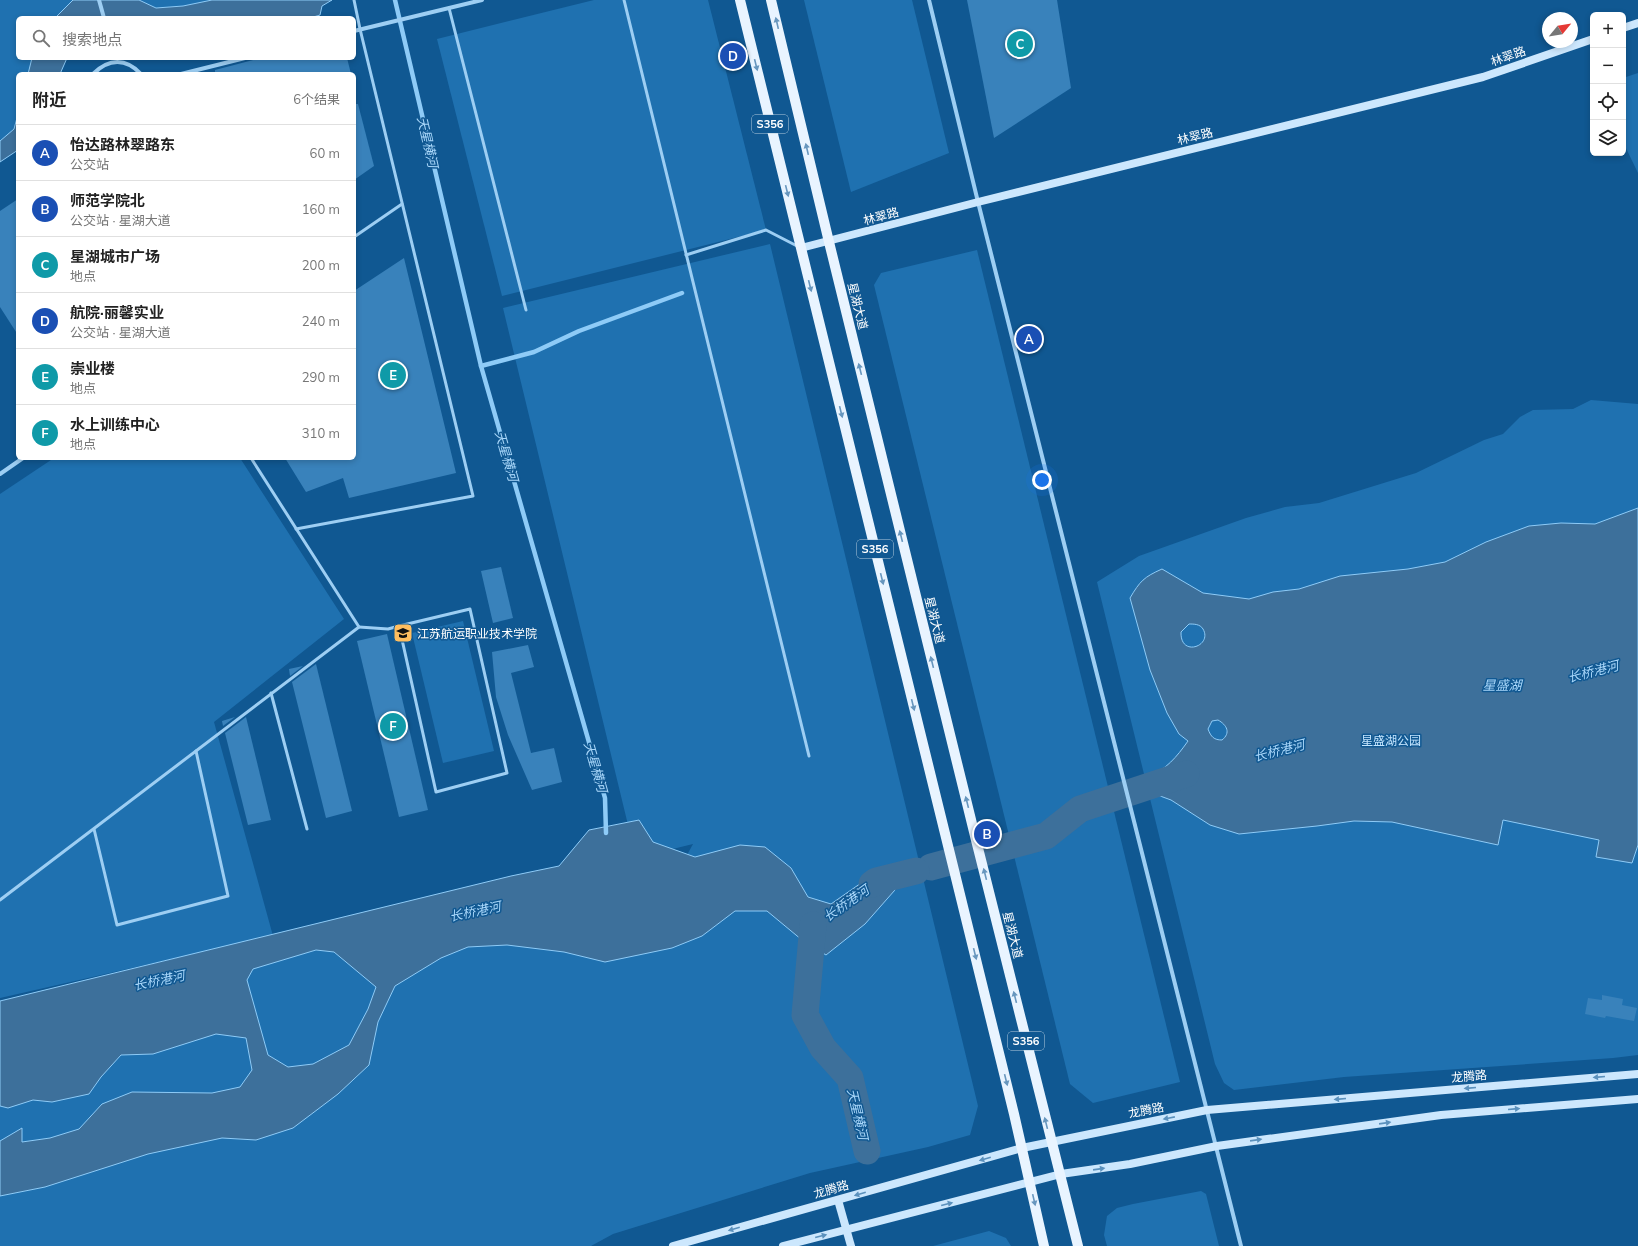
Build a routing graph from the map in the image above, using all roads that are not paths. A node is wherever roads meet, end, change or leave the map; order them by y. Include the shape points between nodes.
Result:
1 (99, 0) edge
2 (354, 0) edge
3 (482, 0) edge
4 (624, 0) edge
5 (740, 0) edge
6 (771, 0) edge
7 (929, 0) edge
8 (449, 8) junction
9 (103, 16) edge
10 (1638, 23) edge
11 (1626, 27) edge
12 (360, 29) junction
13 (356, 30) edge
14 (1590, 40) edge
15 (116, 60) edge
16 (237, 60) edge
17 (96, 72) edge
18 (139, 72) edge
19 (189, 72) edge
20 (978, 202) junction
21 (402, 204) junction
22 (356, 236) edge
23 (829, 242) junction
24 (801, 248) junction
25 (686, 255) junction
26 (526, 310) dead end
27 (20, 460) edge
28 (252, 460) edge
29 (0, 474) edge
30 (296, 529) junction
31 (399, 626) junction
32 (359, 627) junction
33 (272, 693) junction
34 (196, 751) junction
35 (809, 756) dead end
36 (94, 829) junction
37 (307, 829) dead end
38 (0, 900) edge
39 (1638, 1074) edge
40 (1638, 1099) edge
41 (1207, 1110) junction
42 (1051, 1142) junction
43 (1217, 1146) junction
44 (1022, 1148) junction
45 (1061, 1174) junction
46 (1030, 1183) junction
47 (838, 1200) junction
48 (847, 1229) junction
49 (673, 1246) edge
50 (783, 1246) edge
51 (851, 1246) edge
52 (1044, 1246) edge
53 (1078, 1246) edge
54 (1241, 1246) edge

1 - 9 street
2 - 12 lane
3 - 8 street
4 - 25 lane
5 -> 24 main road, S356
23 -> 6 main road, 星湖大道 / S356
7 - 20 street
8 - 12 street
8 - 26 lane
10 - 11 main road
12 - 13 street
12 - 21 lane
14 - 20 main road, 林翠路 via 1483,77
15 - 17 street
15 - 18 street via 134,67
16 - 19 street
20 - 23 main road, 林翠路
20 - 41 street
21 - 22 lane
21 - 30 lane via 473,496
23 - 24 main road, 林翠路
42 -> 23 main road, 星湖大道 / S356
24 - 25 lane via 766,230
24 -> 44 main road, S356
25 - 35 lane
27 - 29 street
28 - 30 lane
30 - 32 lane
31 - 31 lane via 470,609 507,773 436,792
31 - 32 lane via 388,629
32 - 33 lane
33 - 34 lane
33 - 37 lane
34 - 36 lane
34 - 36 lane via 228,896 117,925
36 - 38 lane
39 -> 41 main road, 龙腾路
43 -> 40 main road via 1441,1115
41 -> 42 main road, 龙腾路
41 - 43 street
42 - 44 main road, 龙腾路
42 - 45 main road, 星湖大道 / S356
45 -> 43 main road via 1130,1164
43 - 54 street
44 - 46 main road, S356
44 -> 47 main road, 龙腾路
45 - 46 main road
45 - 53 main road, 星湖大道 / S356
48 -> 46 main road
46 -> 52 main road, S356
47 - 48 main road
47 -> 49 main road, 龙腾路
50 -> 48 main road
48 - 51 main road

